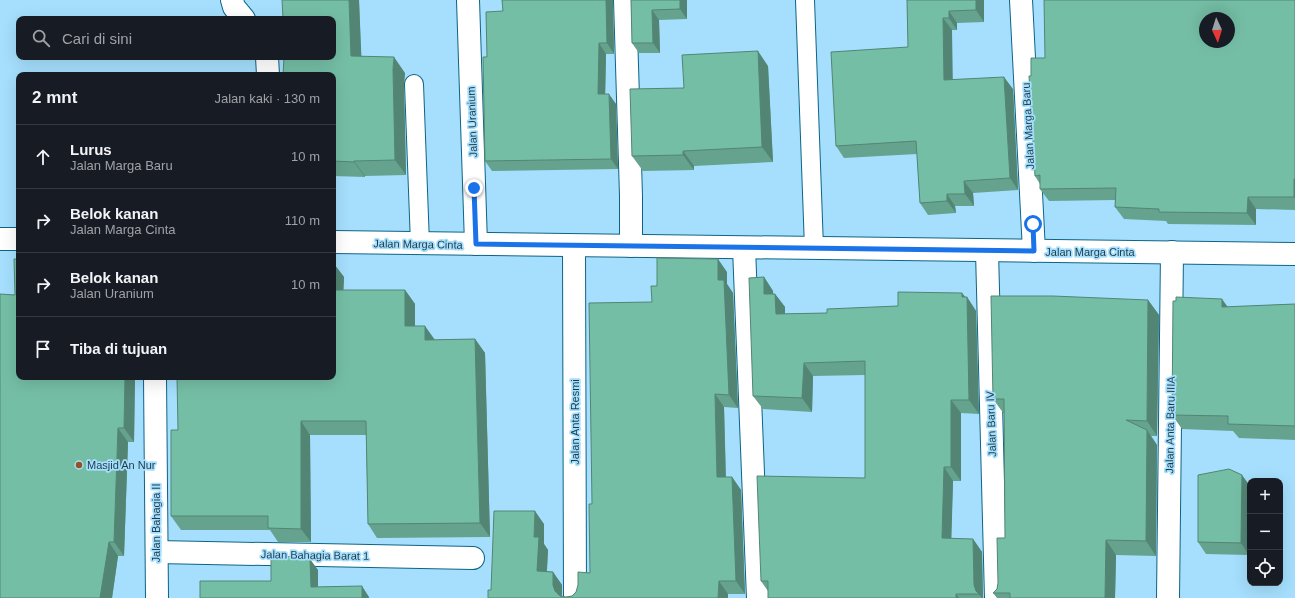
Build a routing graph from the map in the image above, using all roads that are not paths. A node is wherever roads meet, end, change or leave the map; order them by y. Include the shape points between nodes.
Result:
1 (232, 0) edge
2 (468, 0) edge
3 (625, 0) edge
4 (805, 0) edge
5 (1021, 0) edge
6 (242, 16) edge
7 (267, 60) edge
8 (268, 72) edge
9 (414, 84) dead end
10 (0, 239) edge
11 (16, 239) edge
12 (336, 242) edge
13 (420, 244) junction
14 (476, 244) junction
15 (574, 246) junction
16 (631, 246) junction
17 (744, 248) junction
18 (814, 248) junction
19 (987, 251) junction
20 (1034, 251) junction
21 (1172, 252) junction
22 (1295, 254) edge
23 (155, 380) edge
24 (157, 552) junction
25 (473, 558) dead end
26 (157, 598) edge
27 (575, 598) edge
28 (758, 598) edge
29 (996, 598) edge
30 (1168, 598) edge

1 - 6 street
2 - 14 street, Jalan Uranium
3 - 16 street
4 - 18 lane
5 - 20 street, Jalan Marga Baru
7 - 8 street
9 - 13 lane
10 - 11 street
12 - 13 street, Jalan Marga Cinta
13 - 14 street, Jalan Marga Cinta
14 - 15 street, Jalan Marga Cinta
15 - 16 street, Jalan Marga Cinta
15 - 27 street, Jalan Anta Resmi
16 - 17 street, Jalan Marga Cinta
17 - 18 street, Jalan Marga Cinta
17 - 28 street
18 - 19 street, Jalan Marga Cinta
19 - 20 street, Jalan Marga Cinta
19 - 29 street, Jalan Baru IV
20 - 21 street, Jalan Marga Cinta
21 - 22 street, Jalan Marga Cinta
21 - 30 street, Jalan Anta Baru IIIA
23 - 24 street, Jalan Bahagia II
24 - 25 street, Jalan Bahagia Barat 1
24 - 26 street, Jalan Bahagia II

